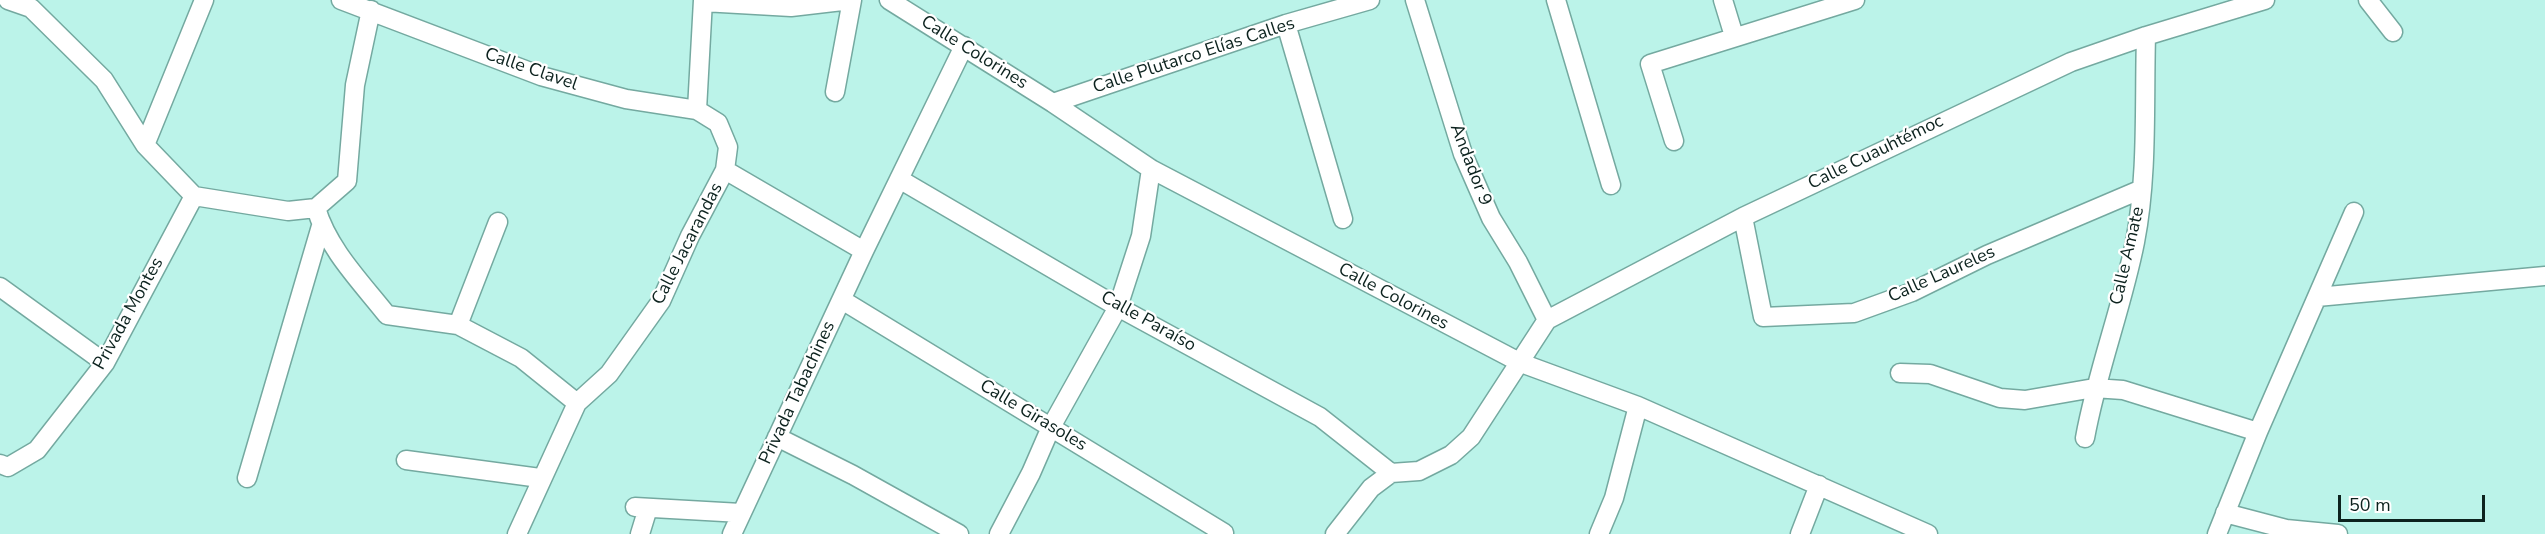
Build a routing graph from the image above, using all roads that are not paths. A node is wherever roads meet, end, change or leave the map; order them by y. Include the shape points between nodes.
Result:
1 (8, 0) edge
2 (204, 0) edge
3 (340, 0) edge
4 (852, 0) edge
5 (889, 0) edge
6 (1370, 0) edge
7 (1415, 0) edge
8 (1556, 0) edge
9 (1723, 0) edge
10 (1855, 0) edge
11 (2265, 0) edge
12 (2368, 0) edge
13 (703, 1) edge
14 (32, 4) edge
15 (371, 10) junction
16 (1286, 24) junction
17 (2393, 32) dead end
18 (1734, 36) junction
19 (2146, 36) junction
20 (964, 46) junction
21 (836, 92) dead end
22 (1053, 103) junction
23 (697, 110) junction
24 (1674, 141) dead end
25 (145, 145) junction
26 (1151, 169) junction
27 (725, 170) junction
28 (899, 179) junction
29 (1611, 185) dead end
30 (2142, 189) junction
31 (194, 196) junction
32 (316, 208) junction
33 (2354, 212) dead end
34 (1743, 217) junction
35 (1343, 219) dead end
36 (498, 222) dead end
37 (321, 226) junction
38 (864, 251) junction
39 (2545, 276) edge
40 (0, 286) edge
41 (2318, 297) junction
42 (842, 300) junction
43 (1118, 307) junction
44 (1547, 320) junction
45 (458, 325) junction
46 (105, 363) junction
47 (1521, 363) junction
48 (1900, 373) dead end
49 (2094, 388) junction
50 (577, 403) junction
51 (1638, 406) junction
52 (1051, 428) junction
53 (2258, 432) junction
54 (777, 437) junction
55 (2085, 438) dead end
56 (406, 460) dead end
57 (0, 464) edge
58 (1391, 473) junction
59 (247, 478) dead end
60 (540, 478) junction
61 (1819, 485) junction
62 (741, 513) junction
63 (2225, 513) junction
64 (1224, 533) edge
65 (517, 534) edge
66 (640, 534) edge
67 (732, 534) edge
68 (959, 534) edge
69 (999, 534) edge
70 (1335, 534) edge
71 (1599, 534) edge
72 (1800, 534) edge
73 (1928, 534) edge
74 (2217, 534) edge
75 (2338, 534) edge

1 - 14 street
2 - 25 street
3 - 15 street, Calle Clavel
4 - 13 street via 791,7
4 - 21 street
5 - 20 street, Calle Colorines
6 - 16 street, Calle Plutarco Elías Calles
7 - 44 street, Andador 9 via 1463,154 1491,218
8 - 29 street
9 - 18 street
10 - 18 street
11 - 19 street, Calle Cuauhtémoc
12 - 17 street
13 - 23 street
14 - 25 street via 104,80
15 - 23 street, Calle Clavel via 541,76 626,99
15 - 32 street via 355,85 347,181
16 - 22 street, Calle Plutarco Elías Calles
16 - 35 street
18 - 24 street via 1650,64
19 - 30 street, Calle Amate
19 - 34 street, Calle Cuauhtémoc via 2060,67
20 - 22 street, Calle Colorines
20 - 28 street, Privada Tabachines
22 - 26 street, Calle Colorines
23 - 27 street, Calle Jacarandas via 718,123 728,147
25 - 31 street
26 - 43 street via 1141,236
26 - 47 street, Calle Colorines
27 - 38 street
27 - 50 street, Calle Jacarandas via 661,301 609,374
28 - 38 street, Privada Tabachines
28 - 43 street, Calle Paraíso
30 - 34 street, Calle Laureles via 1987,255 1912,292 1854,313 1763,317
30 - 49 street, Calle Amate via 2135,242
31 - 32 street via 288,212
31 - 46 street, Privada Montes
32 - 37 street
33 - 41 street
34 - 44 street, Calle Cuauhtémoc
36 - 45 street
37 - 45 street via 387,315
37 - 59 street
38 - 42 street, Privada Tabachines
39 - 41 street
40 - 46 street
41 - 53 street
42 - 52 street, Calle Girasoles
42 - 54 street, Privada Tabachines
43 - 52 street
43 - 58 street, Calle Paraíso via 1320,417
44 - 47 street
45 - 50 street via 521,358
46 - 57 street, Privada Montes via 37,450 8,467
47 - 51 street, Calle Colorines
47 - 58 street via 1471,437 1451,455 1419,471
48 - 49 street via 1930,374 2000,398 2025,400
49 - 53 street via 2123,390
49 - 55 street, Calle Amate
50 - 60 street, Calle Jacarandas
51 - 61 street, Calle Colorines
51 - 71 street via 1614,498
52 - 64 street, Calle Girasoles
52 - 69 street
53 - 63 street
54 - 62 street, Privada Tabachines
54 - 68 street
56 - 60 street
58 - 70 street via 1371,488
60 - 65 street, Calle Jacarandas
61 - 72 street
61 - 73 street, Calle Colorines
62 - 66 street via 642,508
62 - 67 street, Privada Tabachines
63 - 74 street
63 - 75 street via 2286,529

